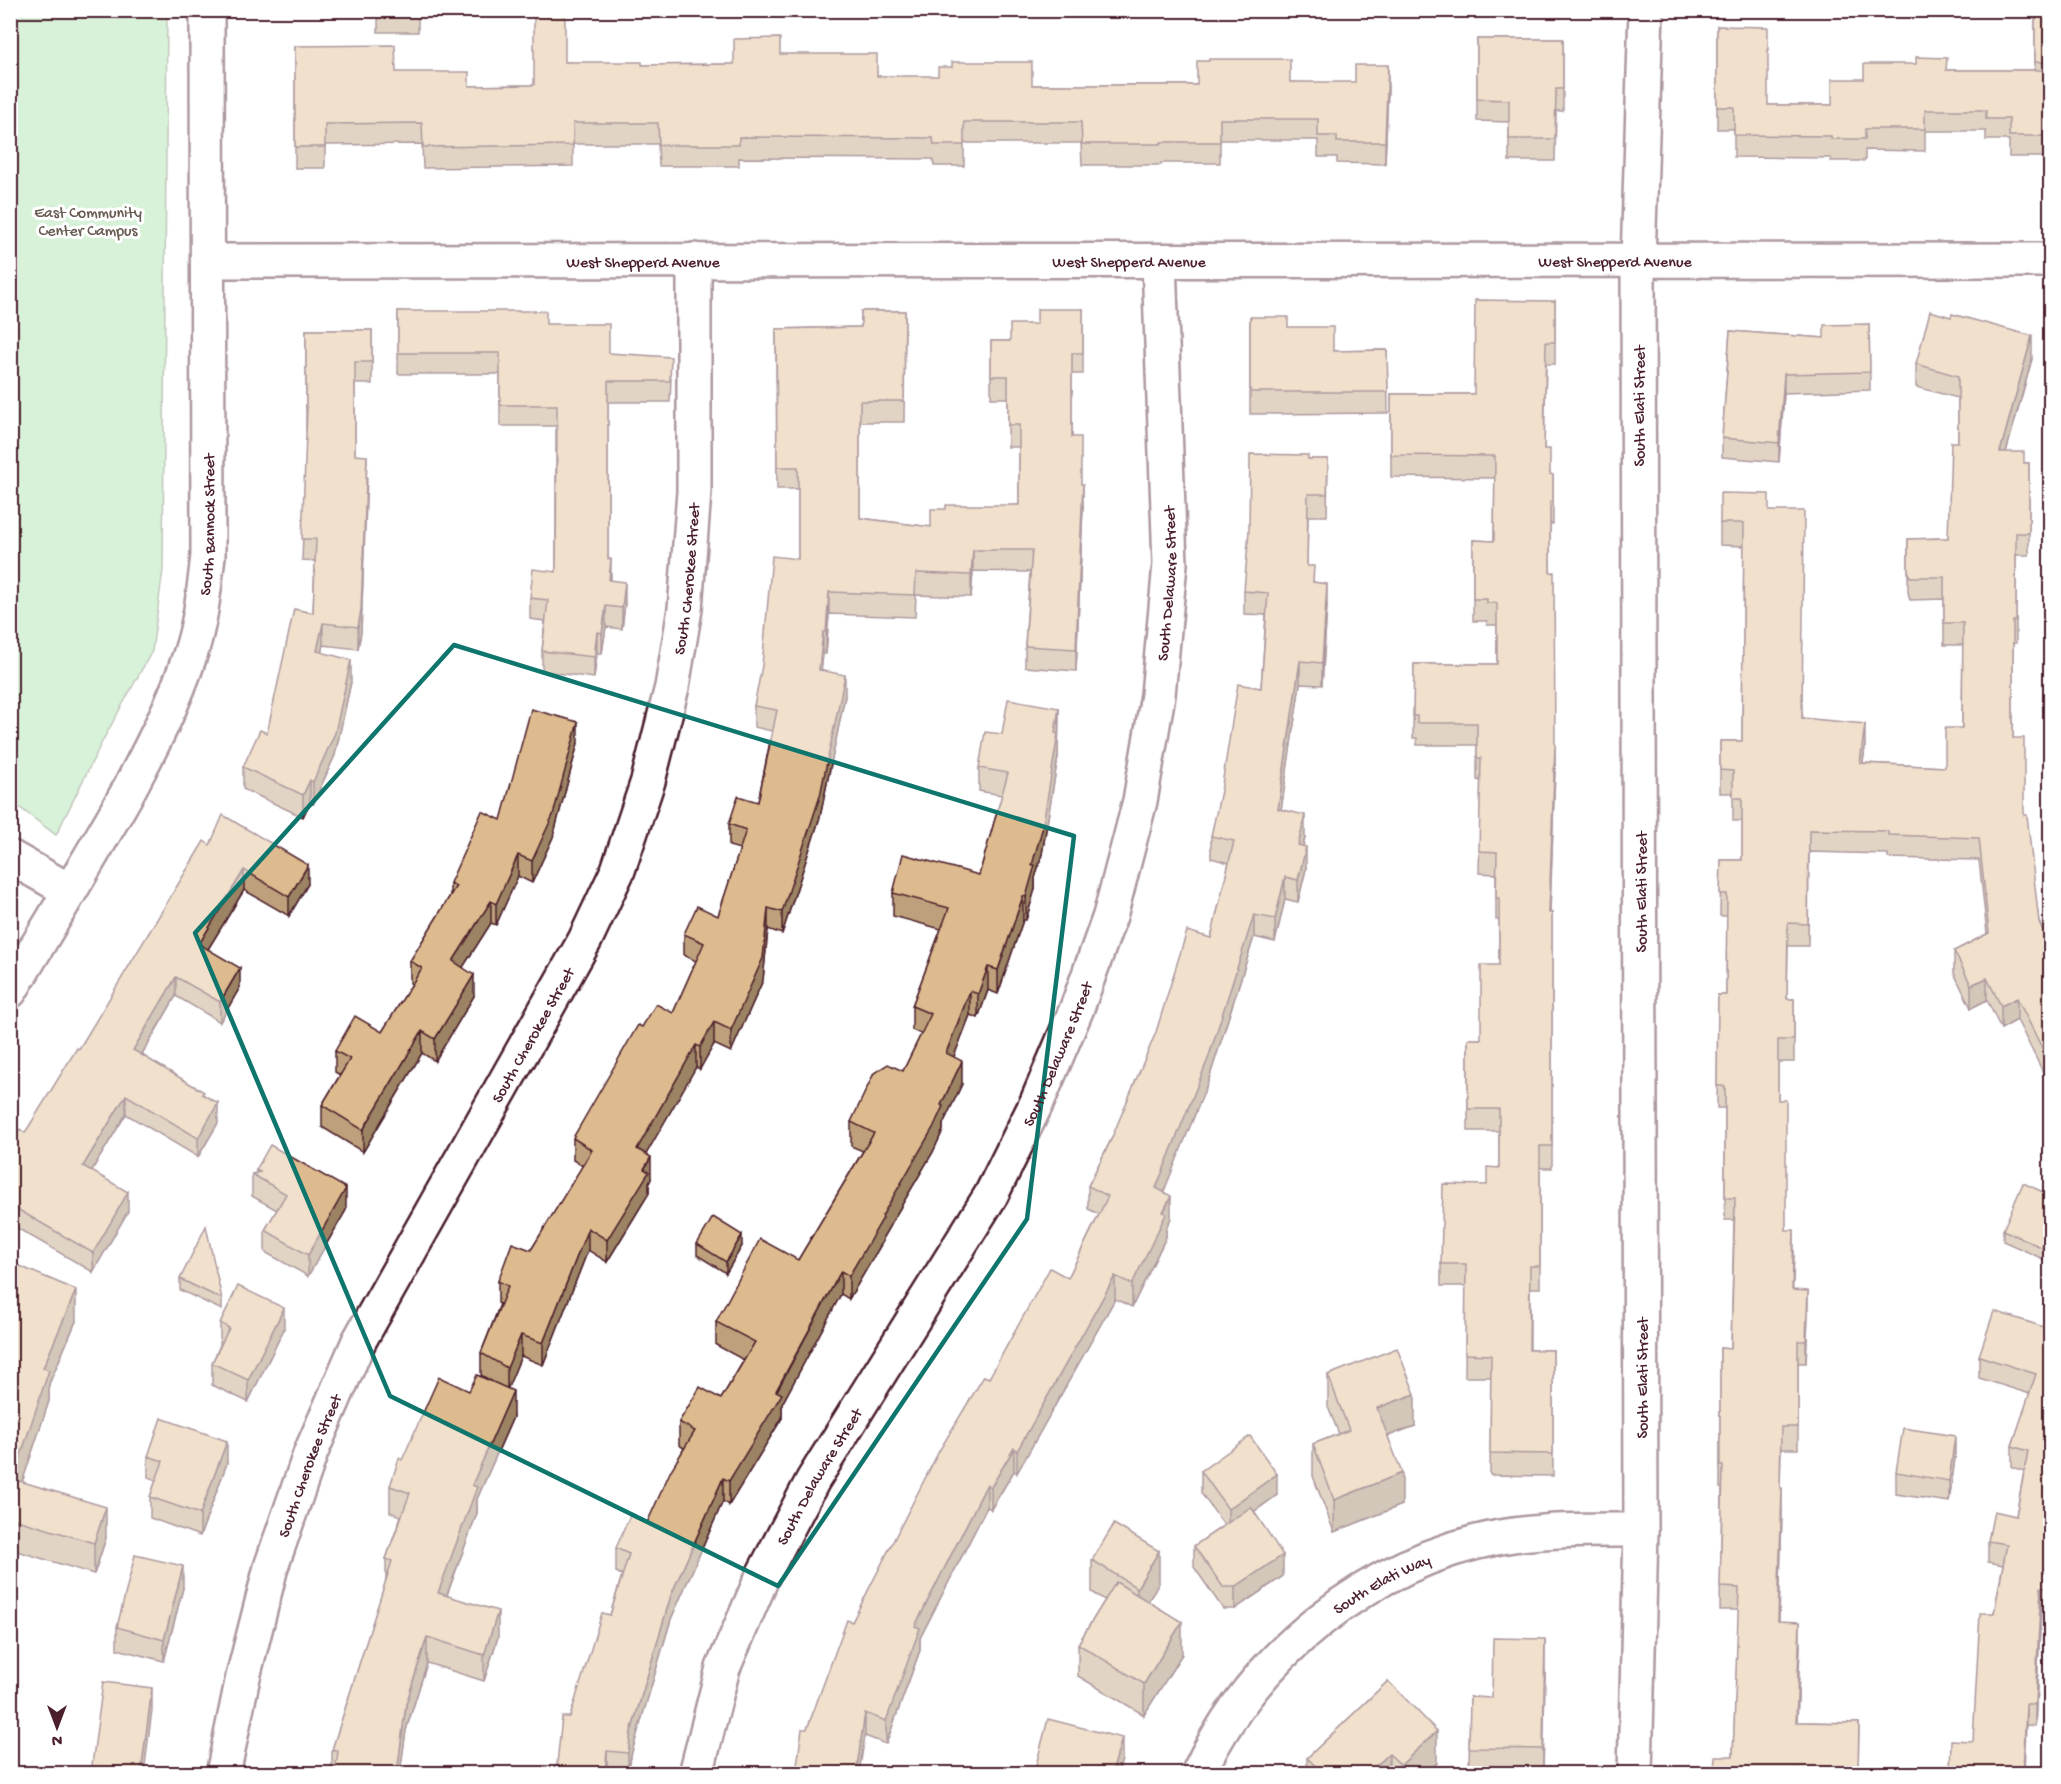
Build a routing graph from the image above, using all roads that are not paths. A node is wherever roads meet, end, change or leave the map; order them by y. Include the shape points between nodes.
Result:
1 (207, 10) edge
2 (1646, 10) edge
3 (694, 260) junction
4 (2050, 260) edge
5 (208, 261) junction
6 (1159, 261) junction
7 (1638, 261) junction
8 (10, 857) edge
9 (70, 891) junction
10 (10, 991) edge
11 (1641, 1530) junction
12 (223, 1773) edge
13 (696, 1773) edge
14 (1198, 1773) edge
15 (1635, 1773) edge

1 - 5 street, South Bannock Street
2 - 7 street, South Elati Street
3 - 5 street, West Shepperd Avenue
3 - 6 street, West Shepperd Avenue
3 - 12 street, South Cherokee Street via 694,492 685,609 672,687 648,781 618,870 585,940 364,1331 310,1452 271,1567
4 - 7 street, West Shepperd Avenue
5 - 9 street, South Bannock Street via 208,556 193,643 171,706 146,758
6 - 7 street, West Shepperd Avenue
6 - 13 street, South Delaware Street via 1170,564 1158,695 1140,801 1110,916 1042,1092 991,1195 813,1480 764,1572 723,1668
7 - 11 street, South Elati Street
8 - 9 street
9 - 10 street, South Bannock Street
11 - 14 street, South Elati Way via 1561,1530 1499,1537 1440,1554 1383,1578 1334,1609 1283,1652 1243,1697
11 - 15 street, South Elati Street

